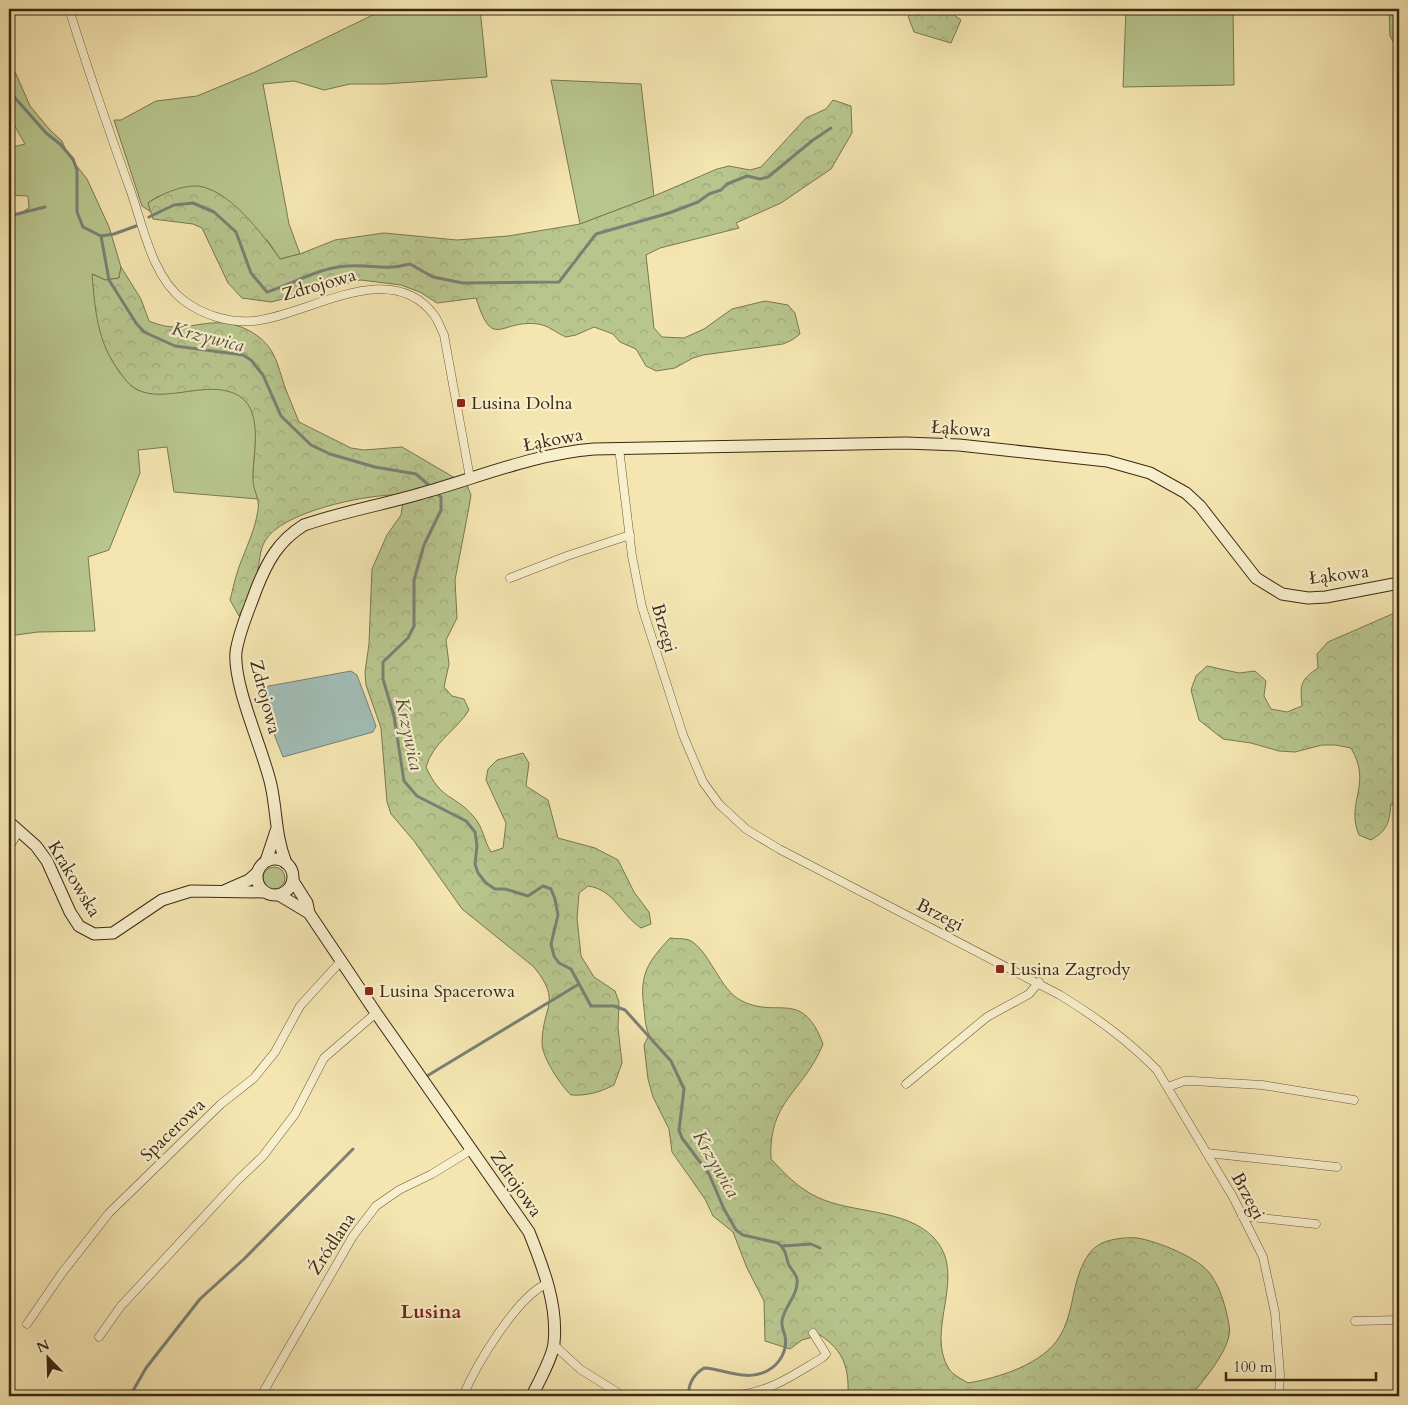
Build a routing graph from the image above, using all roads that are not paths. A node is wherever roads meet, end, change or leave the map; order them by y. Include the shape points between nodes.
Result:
1 (69, 9) edge
2 (619, 448) junction
3 (470, 478) junction
4 (630, 535) junction
5 (510, 578) dead end
6 (1399, 584) edge
7 (9, 822) edge
8 (19, 831) junction
9 (276, 831) junction
10 (9, 847) edge
11 (266, 861) junction
12 (286, 863) junction
13 (257, 873) junction
14 (293, 881) junction
15 (226, 890) junction
16 (264, 892) junction
17 (279, 895) junction
18 (309, 913) junction
19 (340, 961) junction
20 (1039, 982) junction
21 (376, 1013) junction
22 (906, 1084) dead end
23 (1168, 1087) junction
24 (1354, 1100) dead end
25 (471, 1150) junction
26 (1208, 1153) junction
27 (1336, 1167) dead end
28 (1242, 1216) junction
29 (1316, 1224) dead end
30 (548, 1283) junction
31 (1399, 1320) edge
32 (1354, 1321) dead end
33 (27, 1324) dead end
34 (813, 1333) dead end
35 (99, 1337) dead end
36 (554, 1345) junction
37 (261, 1396) edge
38 (463, 1396) edge
39 (532, 1396) edge
40 (623, 1396) edge
41 (733, 1396) edge
42 (1279, 1396) edge

1 - 3 street, Zdrojowa via 153,256 181,299 204,313 225,320 253,321 373,288 395,290 416,298 434,315 444,335
2 - 3 street, Łąkowa via 563,453
2 - 4 street, Brzegi
2 - 6 street, Łąkowa via 934,444 1107,461 1150,472 1186,493 1256,578 1282,594 1326,597
3 - 9 street, Zdrojowa via 304,525 274,550 264,568 239,639 237,666 272,787
4 - 5 street
4 - 20 street, Brzegi via 642,607 663,677 703,782 719,804 746,829 779,849
7 - 8 street, Krakowska
8 - 10 street
8 - 15 street, Krakowska via 47,861 79,926 94,934 103,935 122,929 146,910 175,895
9 - 11 street, Zdrojowa
9 - 12 street, Zdrojowa
11 - 12 street via 277,859
11 - 13 street
12 - 14 street via 292,871
13 - 15 street, Krakowska
13 - 16 street via 258,884
14 - 17 street via 288,890
14 - 18 street, Zdrojowa via 307,903
15 - 16 street, Krakowska via 234,893
16 - 17 street
17 - 18 street, Zdrojowa
18 - 19 street, Zdrojowa
19 - 21 street, Zdrojowa
19 - 33 street, Spacerowa via 300,1006 276,1052 254,1078 221,1104 110,1214 62,1273
20 - 22 street via 1029,994 986,1017
20 - 23 street, Brzegi via 1101,1020 1140,1053
21 - 25 street, Zdrojowa
21 - 35 street via 324,1058 294,1114 263,1156 127,1300
23 - 24 street via 1184,1081 1262,1085
23 - 26 street, Brzegi
25 - 30 street, Zdrojowa via 528,1232
25 - 37 street, Źródlana via 376,1206 352,1236
26 - 27 street
26 - 28 street, Brzegi
28 - 29 street
28 - 42 street, Brzegi via 1263,1257 1276,1313
30 - 36 street, Zdrojowa
30 - 38 street via 536,1288 490,1346
31 - 32 street
34 - 41 street via 826,1350 822,1358 778,1385 752,1394
36 - 39 street, Zdrojowa
36 - 40 street via 580,1369

